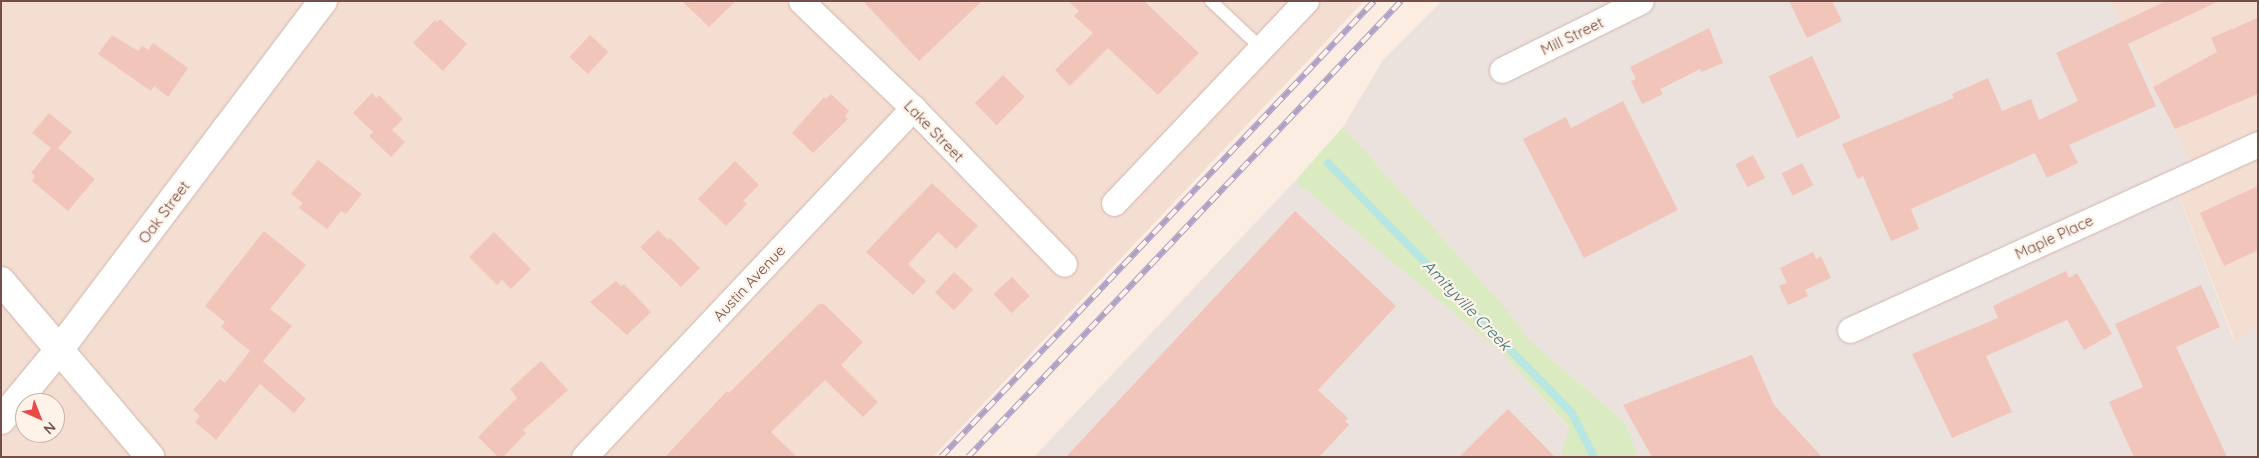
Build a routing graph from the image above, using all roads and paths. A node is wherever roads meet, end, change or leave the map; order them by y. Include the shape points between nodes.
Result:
1 (323, 1) edge
2 (801, 1) edge
3 (1211, 1) edge
4 (1306, 1) edge
5 (1641, 1) edge
6 (1261, 48) junction
7 (1502, 70) dead end
8 (913, 108) junction
9 (2258, 144) edge
10 (1114, 203) dead end
11 (1064, 264) dead end
12 (1, 281) edge
13 (1850, 330) dead end
14 (59, 350) junction
15 (1, 420) edge
16 (150, 457) edge
17 (584, 457) edge

1 - 14 main road, Oak Street
2 - 8 street, Lake Street
3 - 6 lane
4 - 6 street
5 - 7 street, Mill Street
6 - 10 street
8 - 11 street, Lake Street
8 - 17 street, Austin Avenue
9 - 13 street, Maple Place
12 - 14 main road
14 - 15 main road, Oak Street
14 - 16 main road

